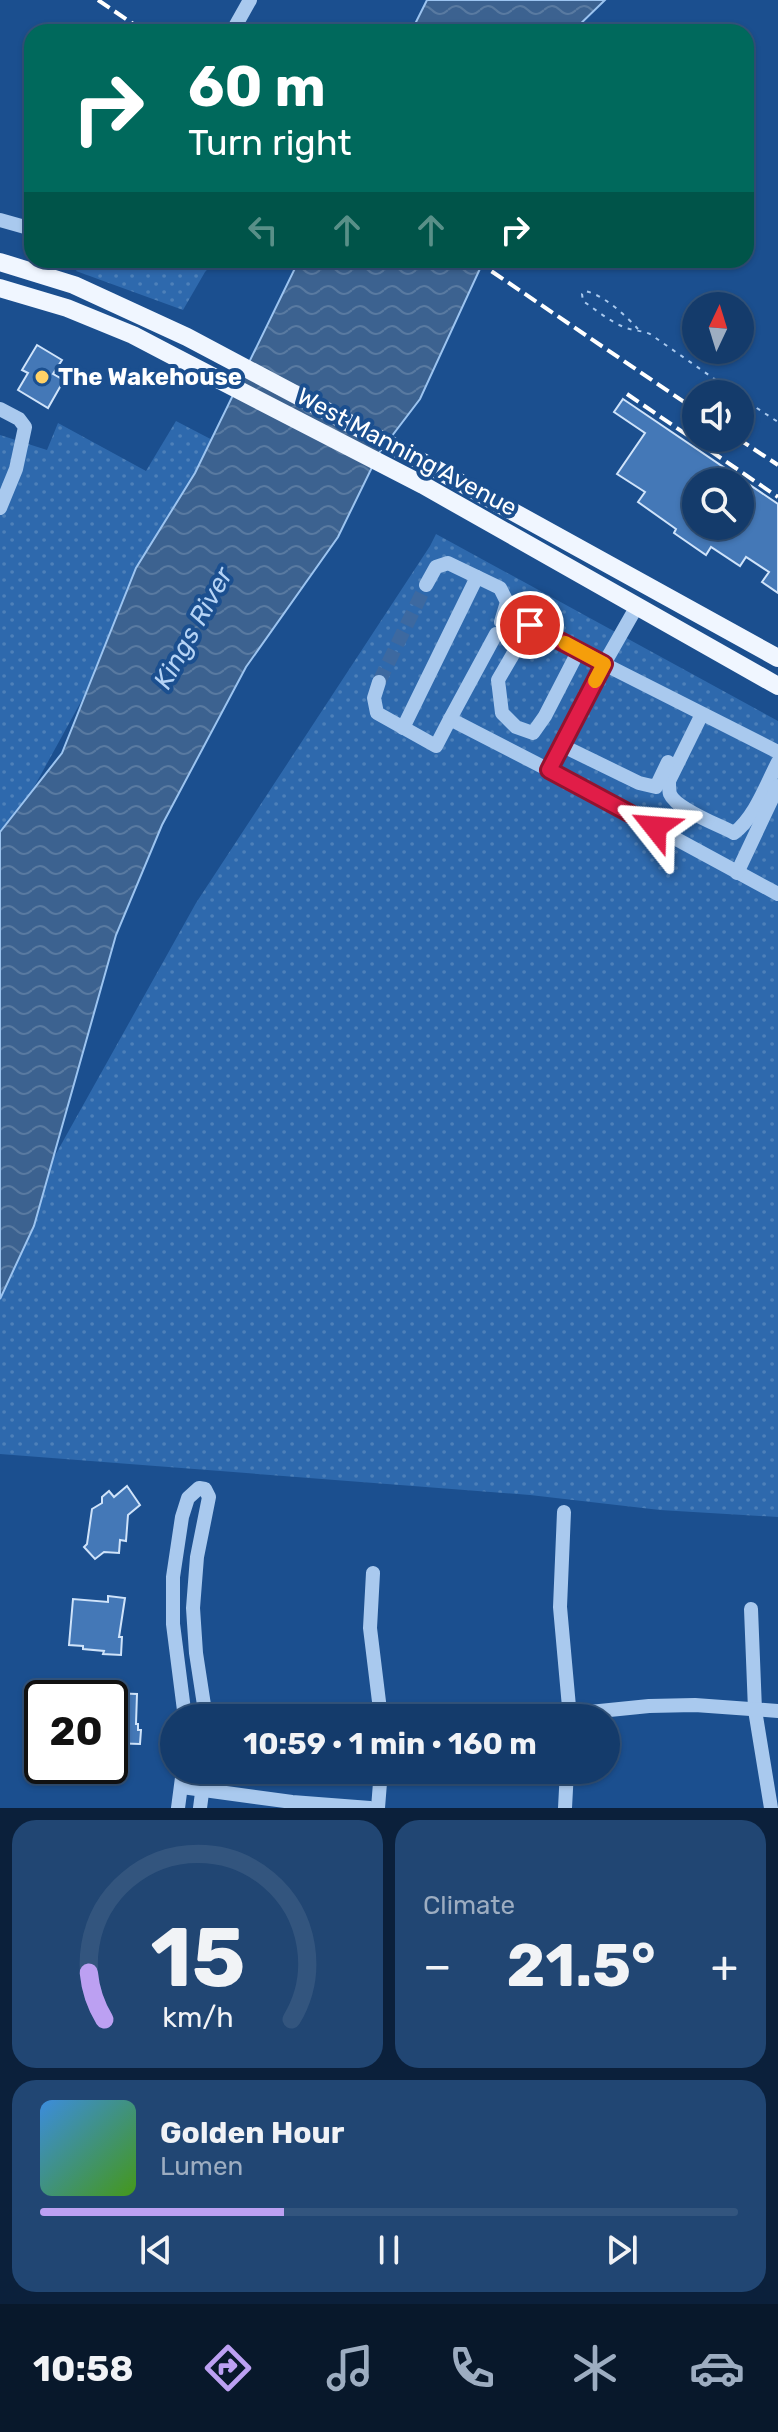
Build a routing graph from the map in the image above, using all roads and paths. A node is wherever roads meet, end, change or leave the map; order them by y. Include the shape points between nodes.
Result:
1 (250, 0) edge
2 (236, 24) edge
3 (0, 220) edge
4 (24, 227) edge
5 (0, 262) edge
6 (0, 288) edge
7 (638, 329) junction
8 (716, 380) edge
9 (754, 406) edge
10 (0, 409) edge
11 (778, 422) edge
12 (0, 508) edge
13 (477, 577) junction
14 (426, 585) tunnel mouth
15 (637, 606) junction
16 (579, 650) junction
17 (778, 658) edge
18 (604, 664) junction
19 (379, 682) tunnel mouth
20 (778, 686) edge
21 (698, 712) junction
22 (450, 719) junction
23 (403, 728) junction
24 (561, 745) junction
25 (778, 752) edge
26 (778, 762) edge
27 (549, 770) junction
28 (778, 786) edge
29 (737, 873) junction
30 (778, 894) edge
31 (564, 1512) dead end
32 (373, 1573) dead end
33 (751, 1609) dead end
34 (183, 1704) edge
35 (204, 1704) edge
36 (380, 1704) edge
37 (569, 1704) edge
38 (755, 1710) junction
39 (620, 1711) edge
40 (778, 1711) edge
41 (182, 1784) edge
42 (204, 1784) edge
43 (380, 1784) edge
44 (566, 1784) edge
45 (182, 1787) junction
46 (204, 1790) junction
47 (178, 1808) edge
48 (200, 1808) edge
49 (370, 1808) edge
50 (378, 1808) edge
51 (565, 1808) edge
52 (771, 1808) edge

1 - 2 street
3 - 4 street
5 - 17 main road, West Manning Avenue via 74,285 187,337
6 - 15 main road, West Manning Avenue via 101,321 175,357 423,485
7 - 7 path via 620,326 583,301 582,294 594,294
7 - 8 path
9 - 11 path
10 - 12 street via 25,427
13 - 14 street via 448,563 436,567
13 - 22 street via 500,588 507,602
13 - 23 street
15 - 18 street
15 - 20 main road, West Manning Avenue
16 - 16 street via 533,733 516,727 502,713 498,680 530,625
16 - 18 street
18 - 21 street
18 - 24 street
19 - 23 street via 377,713
21 - 24 street via 656,787
21 - 25 street
21 - 26 street via 669,781 669,793 685,808 734,833
22 - 23 street via 436,746
22 - 27 street
24 - 27 street
27 - 29 street
28 - 29 street
29 - 30 street
31 - 37 street via 560,1607
32 - 36 street via 370,1628
33 - 38 street
34 - 35 street via 173,1577 182,1517 188,1498 199,1488 209,1497 196,1569 194,1629
38 - 39 street via 664,1706
38 - 40 street
38 - 52 street
41 - 45 street
42 - 46 street
43 - 50 street
44 - 51 street
45 - 46 street
45 - 47 street
46 - 48 street
46 - 49 street

